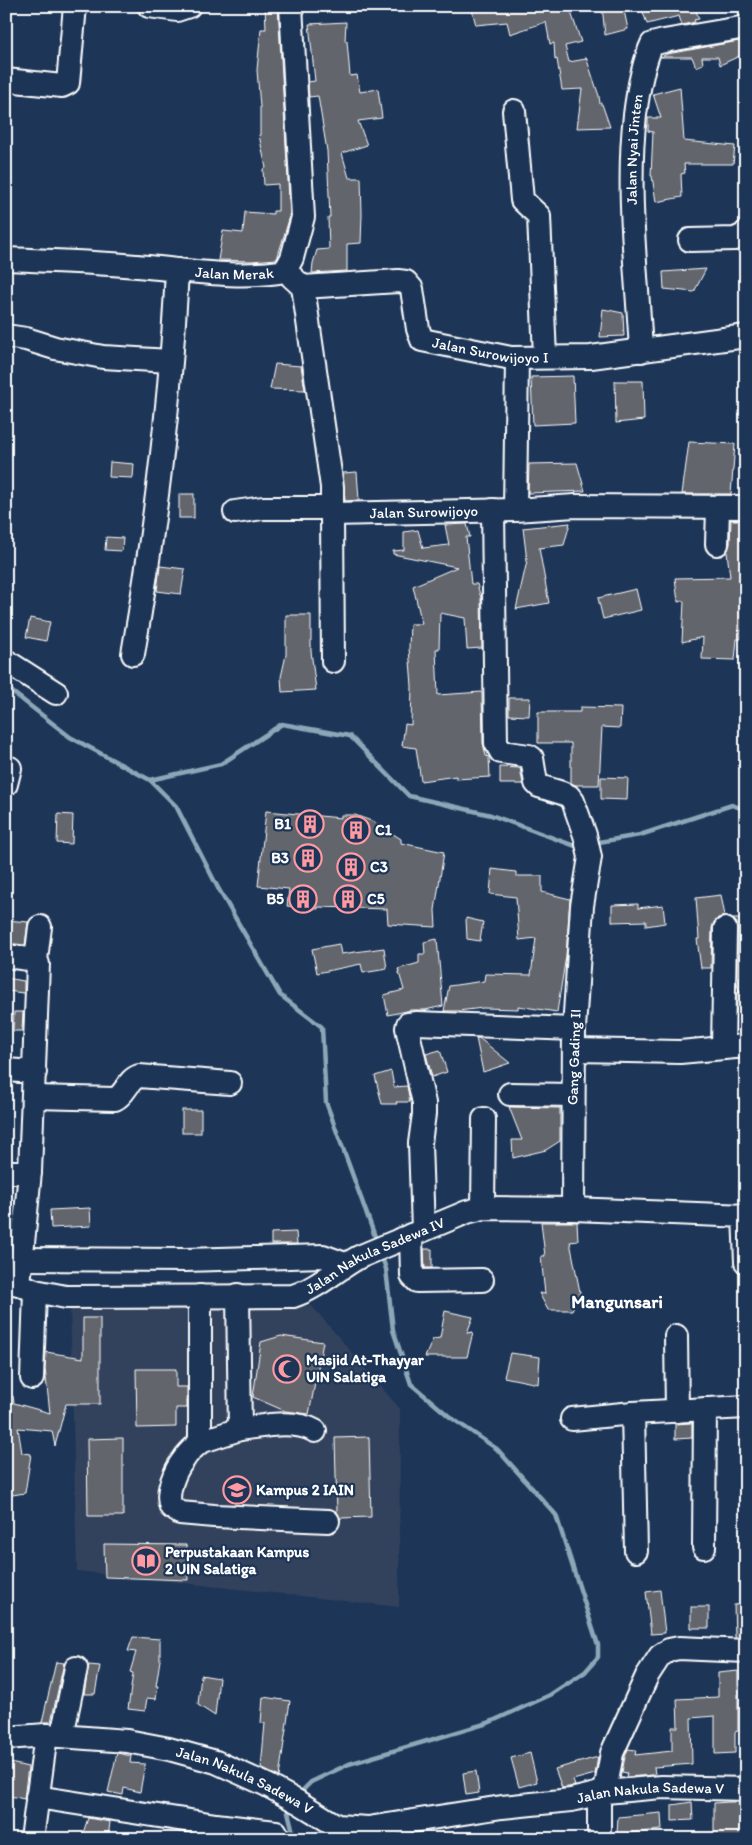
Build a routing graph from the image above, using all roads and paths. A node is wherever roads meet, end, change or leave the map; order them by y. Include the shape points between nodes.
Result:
1 (75, 6) edge
2 (149, 6) edge
3 (189, 6) edge
4 (291, 6) edge
5 (746, 27) edge
6 (6, 80) edge
7 (514, 111) dead end
8 (746, 232) edge
9 (690, 240) dead end
10 (6, 259) edge
11 (176, 270) junction
12 (285, 271) junction
13 (303, 287) junction
14 (6, 336) edge
15 (746, 336) edge
16 (641, 351) junction
17 (545, 357) junction
18 (517, 358) junction
19 (170, 361) junction
20 (718, 507) junction
21 (746, 507) edge
22 (504, 510) junction
23 (333, 511) junction
24 (235, 512) dead end
25 (717, 544) dead end
26 (133, 654) dead end
27 (333, 661) dead end
28 (6, 662) edge
29 (56, 693) dead end
30 (40, 927) dead end
31 (725, 929) dead end
32 (6, 956) edge
33 (36, 960) junction
34 (575, 1040) junction
35 (746, 1046) edge
36 (723, 1048) junction
37 (6, 1070) edge
38 (35, 1072) junction
39 (230, 1083) dead end
40 (510, 1094) dead end
41 (573, 1095) junction
42 (34, 1097) junction
43 (484, 1119) dead end
44 (6, 1172) edge
45 (30, 1172) junction
46 (483, 1208) junction
47 (572, 1209) junction
48 (745, 1216) edge
49 (410, 1236) junction
50 (22, 1259) junction
51 (185, 1260) junction
52 (352, 1260) junction
53 (746, 1262) edge
54 (482, 1280) dead end
55 (20, 1286) edge
56 (238, 1295) junction
57 (192, 1296) junction
58 (676, 1336) dead end
59 (32, 1378) dead end
60 (746, 1407) edge
61 (705, 1409) junction
62 (677, 1411) junction
63 (634, 1413) junction
64 (572, 1419) dead end
65 (240, 1429) junction
66 (315, 1431) dead end
67 (200, 1442) junction
68 (328, 1521) dead end
69 (704, 1547) dead end
70 (636, 1551) dead end
71 (746, 1651) edge
72 (76, 1668) dead end
73 (54, 1736) junction
74 (6, 1738) edge
75 (746, 1788) edge
76 (602, 1793) junction
77 (37, 1797) junction
78 (599, 1828) dead end
79 (215, 1832) edge
80 (276, 1832) dead end
81 (368, 1833) edge
82 (32, 1839) edge

1 - 6 street via 68,83 62,86
2 - 3 street via 177,10
4 - 12 street, Jalan Merak via 303,217 292,258
5 - 16 street, Jalan Nyai Jinten via 652,44 647,56 637,100 631,181
7 - 17 street via 522,200 539,216
8 - 9 street via 735,239
10 - 11 street, Jalan Merak
11 - 12 street, Jalan Merak via 221,274
11 - 19 street
12 - 13 street
13 - 18 street, Jalan Surowijoyo I via 406,282 412,289 422,340
13 - 23 street
14 - 19 street via 103,357
15 - 16 street, Jalan Surowijoyo I
16 - 17 street, Jalan Surowijoyo I via 591,357
17 - 18 street, Jalan Surowijoyo I
18 - 22 street
19 - 26 street via 146,577
20 - 21 street, Jalan Surowijoyo
20 - 22 street, Jalan Surowijoyo via 575,506
20 - 25 street
22 - 23 street, Jalan Surowijoyo
22 - 34 street, Gang Gading II via 496,743 501,752 532,758 538,786 573,800 590,857 582,906
23 - 24 street, Jalan Surowijoyo via 263,508
23 - 27 street
28 - 29 street
30 - 33 street
31 - 36 street
32 - 33 street
33 - 38 street
34 - 36 street via 680,1052
34 - 41 street, Gang Gading II
34 - 49 street via 408,1024 424,1103
35 - 36 street
37 - 38 street
38 - 42 street
39 - 42 street via 139,1076 131,1080 120,1097 115,1099
40 - 41 street
41 - 47 street, Gang Gading II
42 - 45 street
43 - 46 street
44 - 45 street
45 - 50 street
46 - 47 street, Jalan Nakula Sadewa IV
46 - 49 street, Jalan Nakula Sadewa IV
47 - 48 street, Jalan Nakula Sadewa IV
48 - 53 street
49 - 52 street, Jalan Nakula Sadewa IV
49 - 54 street via 412,1276 417,1281
50 - 51 street
50 - 55 street
51 - 52 street via 323,1256
51 - 57 street
52 - 56 street, Jalan Nakula Sadewa IV via 308,1291 293,1296
55 - 57 street, Jalan Nakula Sadewa IV via 66,1297
55 - 59 street
56 - 57 street, Jalan Nakula Sadewa IV
56 - 65 street
57 - 67 street
58 - 62 street
60 - 61 street
61 - 62 street
61 - 69 street
62 - 63 street
63 - 64 street
63 - 70 street
65 - 66 street via 294,1425
65 - 67 street
67 - 68 street via 183,1459 174,1477 169,1500 176,1512
71 - 76 street via 679,1648 660,1656 646,1676 612,1753
72 - 73 street
73 - 74 street, Jalan Nakula Sadewa V
73 - 77 street
73 - 81 street, Jalan Nakula Sadewa V via 127,1741 216,1762 267,1785 337,1826
75 - 76 street, Jalan Nakula Sadewa V via 662,1787
76 - 78 street
76 - 81 street, Jalan Nakula Sadewa V via 571,1800 502,1807
77 - 79 street
77 - 82 street
79 - 80 street

